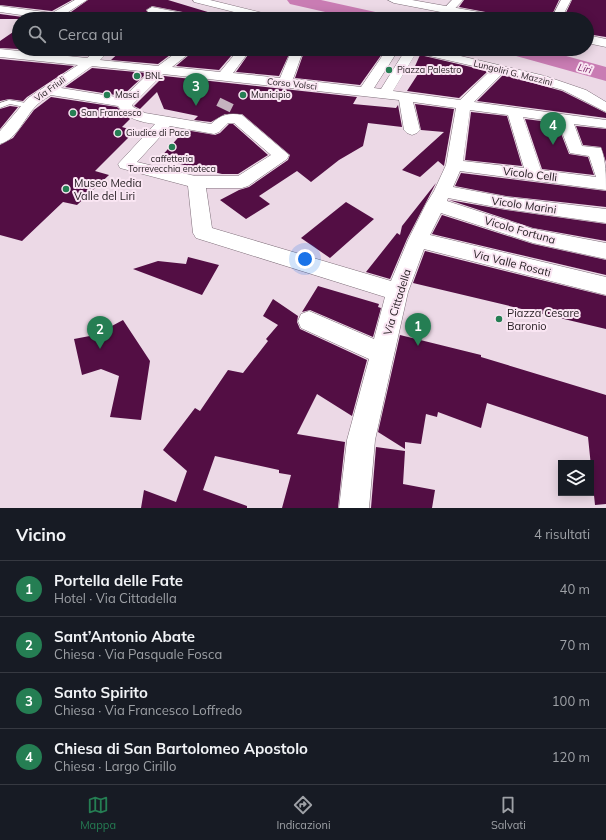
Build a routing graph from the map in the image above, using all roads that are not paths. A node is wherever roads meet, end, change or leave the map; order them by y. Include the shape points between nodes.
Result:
1 (82, 0) edge
2 (164, 0) edge
3 (198, 0) edge
4 (394, 0) edge
5 (458, 0) edge
6 (566, 0) edge
7 (31, 2) dead end
8 (5, 10) edge
9 (152, 10) joint
10 (243, 11) joint
11 (20, 12) edge
12 (64, 12) edge
13 (162, 12) edge
14 (247, 12) edge
15 (433, 12) edge
16 (446, 12) edge
17 (560, 12) edge
18 (594, 40) edge
19 (606, 43) edge
20 (0, 54) edge
21 (12, 55) edge
22 (20, 56) edge
23 (97, 56) edge
24 (179, 56) edge
25 (240, 56) edge
26 (295, 56) edge
27 (388, 56) edge
28 (409, 56) edge
29 (443, 56) edge
30 (89, 63) junction
31 (500, 69) junction
32 (160, 70) junction
33 (224, 76) junction
34 (286, 83) junction
35 (48, 90) junction
36 (365, 91) junction
37 (385, 93) junction
38 (405, 97) junction
39 (125, 103) junction
40 (464, 104) junction
41 (0, 106) edge
42 (29, 106) junction
43 (606, 108) edge
44 (514, 111) junction
45 (564, 118) junction
46 (166, 121) junction
47 (606, 124) edge
48 (412, 130) dead end
49 (0, 138) edge
50 (454, 165) junction
51 (534, 175) junction
52 (606, 180) edge
53 (195, 182) junction
54 (606, 184) edge
55 (439, 197) junction
56 (606, 216) edge
57 (418, 240) junction
58 (606, 251) edge
59 (606, 286) edge
60 (397, 292) junction
61 (309, 320) dead end
62 (382, 354) junction
63 (354, 508) edge

1 - 12 street
2 - 9 street
3 - 10 street
4 - 15 main road
5 - 16 street
6 - 17 street
7 - 8 street
8 - 11 street
9 - 13 street
10 - 14 street
18 - 19 main road
20 - 21 street, Corso Volsci
22 - 30 street, Corso Volsci
23 - 30 street, Via Friuli
24 - 32 street
25 - 33 street
26 - 34 street
27 - 36 street
28 - 37 street
29 - 31 street, Lungoliri G. Mazzini
30 - 32 street, Corso Volsci
30 - 35 street, Via Friuli
31 - 40 street
31 - 43 street, Lungoliri G. Mazzini via 564,86
32 - 33 street, Corso Volsci
32 - 39 street
33 - 34 street, Corso Volsci
34 - 36 street, Corso Volsci
35 - 39 street
35 - 42 street, Via Friuli
36 - 37 street, Corso Volsci
37 - 38 street, Corso Volsci
38 - 40 street, Corso Volsci
38 - 48 street
39 - 46 street via 127,110 133,115
40 - 44 street, Corso Volsci
40 - 50 street, Via Cittadella
41 - 42 lane via 9,102
42 - 49 street, Via Friuli via 10,130
44 - 45 street, Corso Volsci
44 - 51 street
45 - 47 street, Corso Volsci
45 - 52 street via 576,150 595,152
46 - 53 street via 126,164
46 - 53 street via 214,130 223,114 238,118 280,155 242,182
50 - 51 street, Vicolo Celli
50 - 55 street, Via Cittadella
51 - 54 street, Vicolo Celli
53 - 60 street via 204,233
55 - 56 street, Vicolo Marini
55 - 57 street, Via Cittadella
55 - 58 street, Vicolo Fortuna via 532,236
57 - 59 street, Via Valle Rosati
57 - 60 street, Via Cittadella
60 - 62 street, Via Cittadella
61 - 62 street
62 - 63 street, Via Cittadella via 361,440

